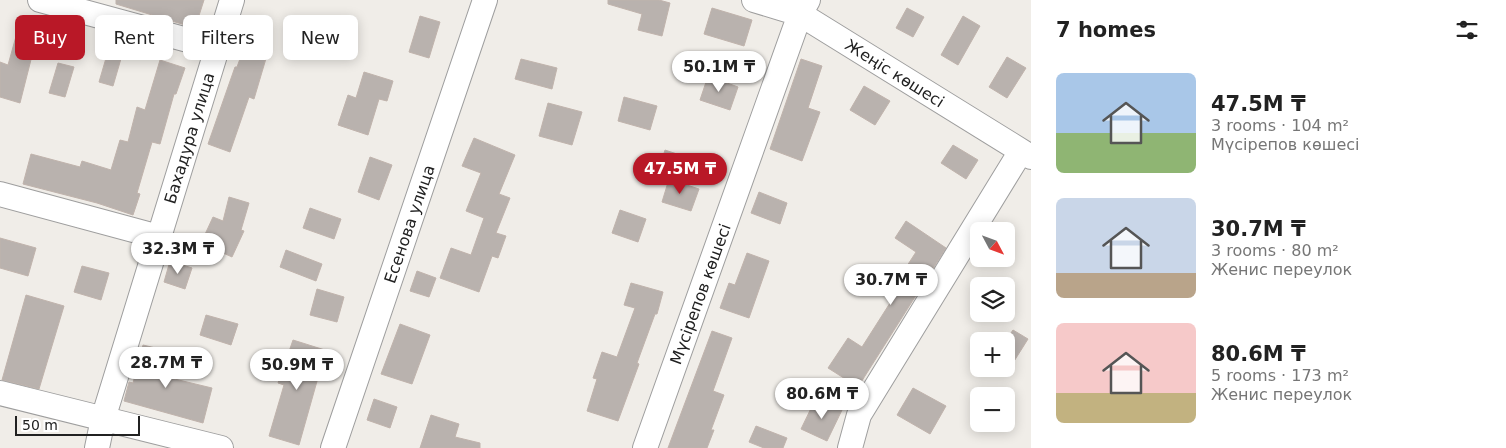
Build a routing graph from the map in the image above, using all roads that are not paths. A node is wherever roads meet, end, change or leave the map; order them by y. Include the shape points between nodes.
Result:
1 (40, 0) edge
2 (232, 0) edge
3 (485, 0) edge
4 (754, 0) edge
5 (804, 7) edge
6 (227, 15) edge
7 (183, 39) edge
8 (213, 60) edge
9 (1026, 154) edge
10 (0, 194) edge
11 (159, 237) junction
12 (0, 393) edge
13 (103, 419) junction
14 (97, 448) edge
15 (221, 448) edge
16 (334, 448) edge
17 (644, 448) edge
18 (850, 448) edge

1 - 7 street
2 - 6 street, Бахадура улица
3 - 16 street, Есенова улица
4 - 5 street, Жеңіс көшесі
5 - 9 street, Жеңіс көшесі
5 - 17 street, Мүсірепов көшесі
8 - 11 street, Бахадура улица
9 - 18 street via 859,414
10 - 11 street
11 - 13 street, Бахадура улица
12 - 13 street
13 - 14 street, Бахадура улица
13 - 15 street

